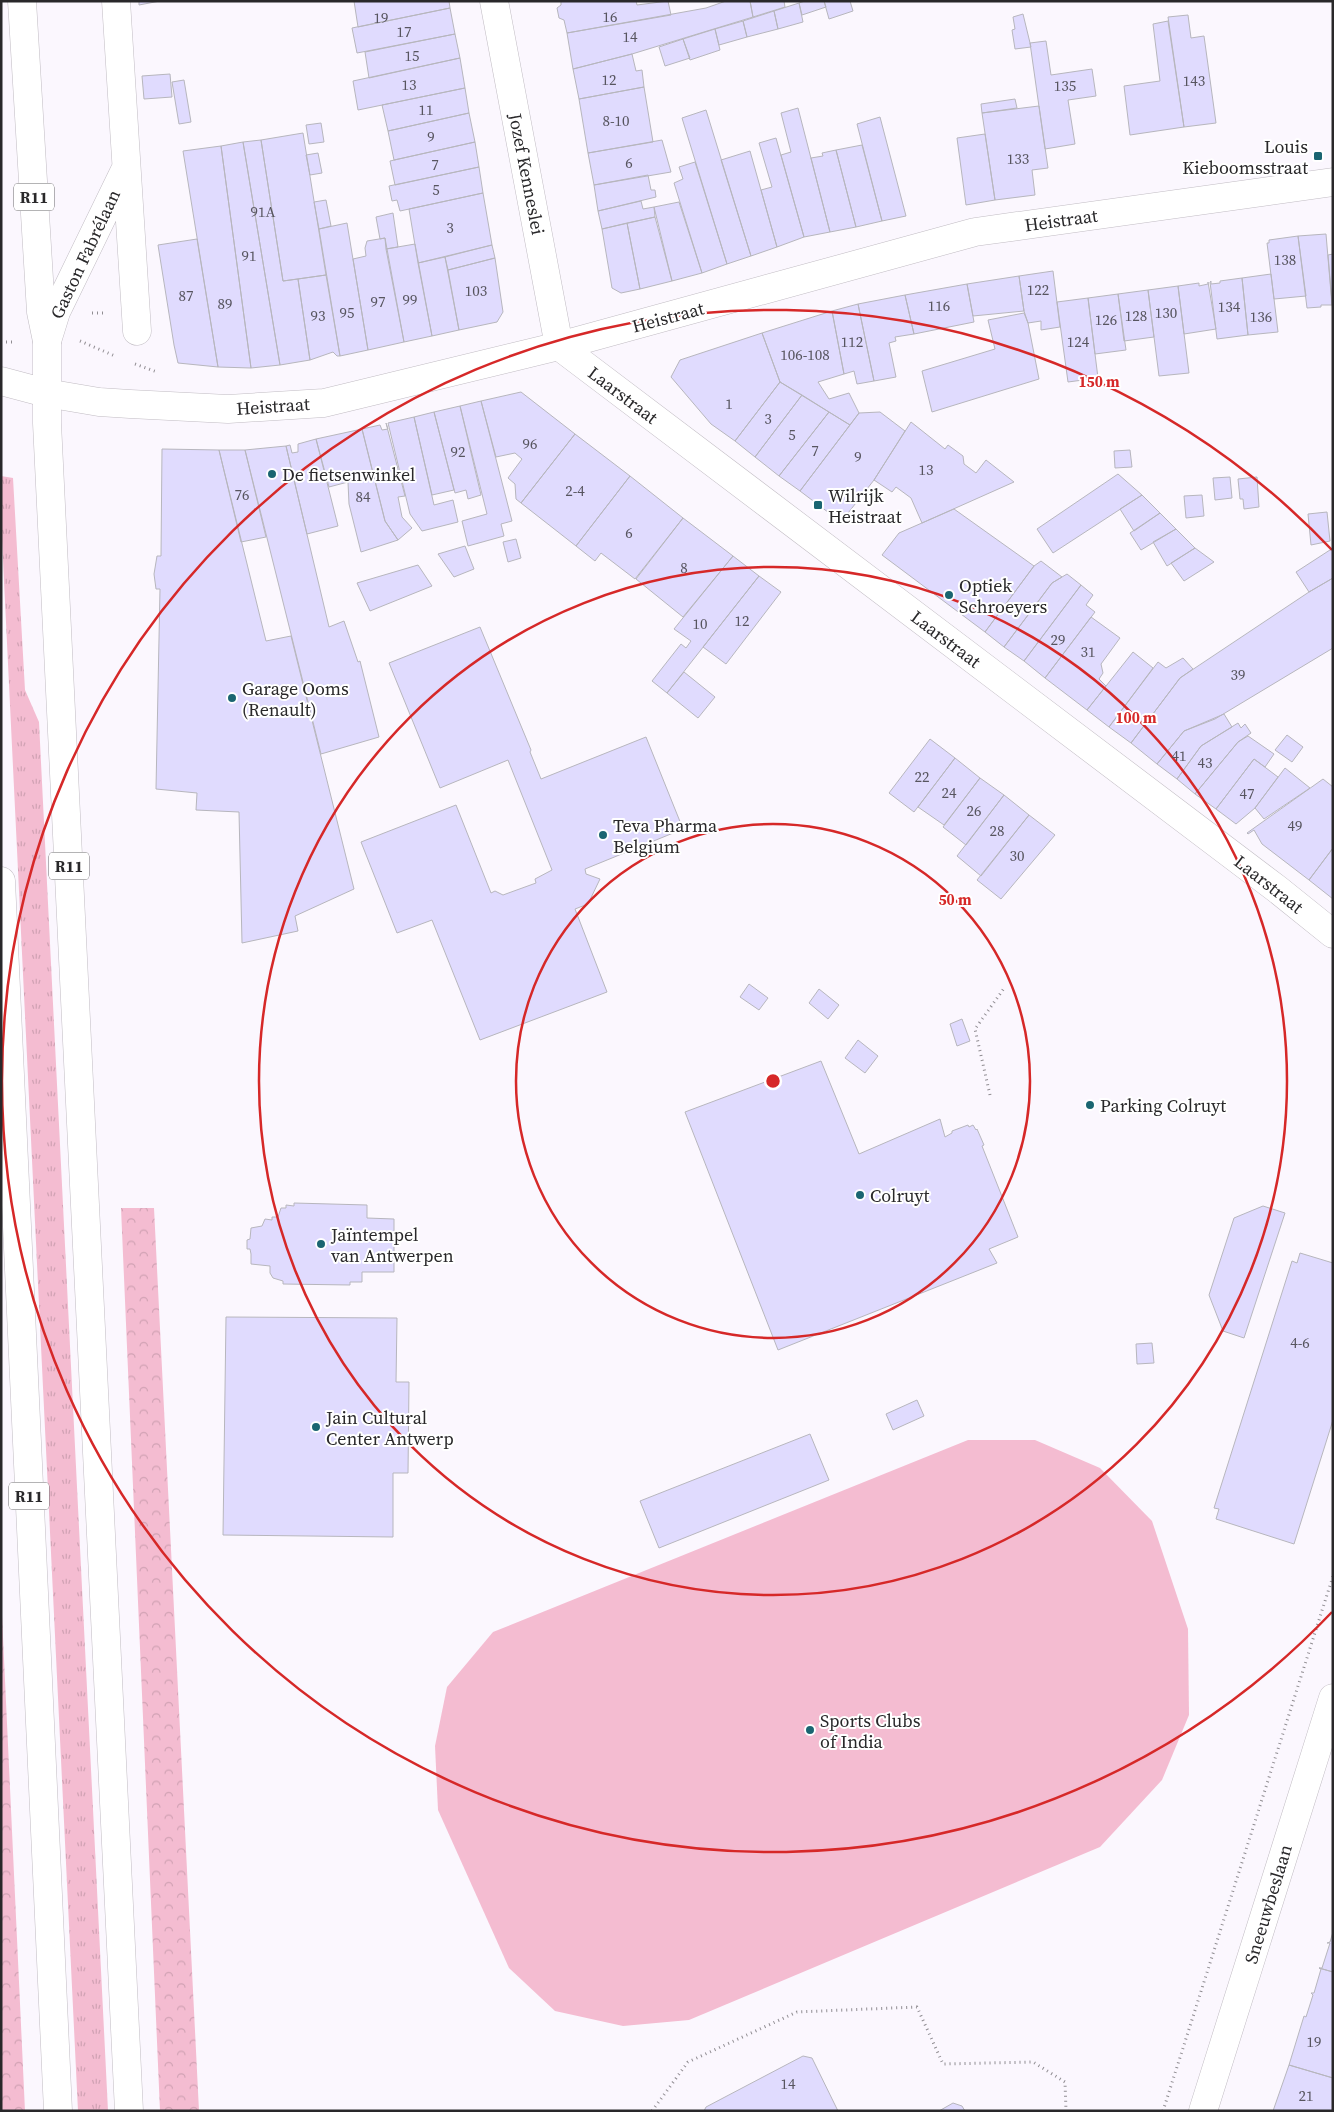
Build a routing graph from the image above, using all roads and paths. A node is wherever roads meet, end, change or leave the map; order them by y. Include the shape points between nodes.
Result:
1 (22, 1) edge
2 (116, 1) edge
3 (494, 1) edge
4 (126, 167) junction
5 (1333, 182) edge
6 (137, 331) dead end
7 (47, 341) junction
8 (1, 342) edge
9 (559, 346) junction
10 (118, 357) dead end
11 (134, 363) dead end
12 (158, 372) dead end
13 (1, 381) edge
14 (46, 393) junction
15 (1, 881) edge
16 (1333, 934) edge
17 (1005, 987) dead end
18 (990, 1095) dead end
19 (1333, 1576) edge
20 (1333, 1698) edge
21 (58, 2111) edge
22 (129, 2111) edge
23 (652, 2111) edge
24 (1066, 2111) edge
25 (1163, 2111) edge
26 (1203, 2111) edge

1 - 7 main road, R11 via 42,312
2 - 4 main road, Gaston Fabrélaan
3 - 9 main road, Jozef Kenneslei
4 - 6 main road, Gaston Fabrélaan
4 - 7 main road, Gaston Fabrélaan via 56,312
5 - 9 main road, Heistraat via 975,232
7 - 8 path
7 - 10 path via 78,340
7 - 14 main road, R11
9 - 14 main road, Heistraat via 324,403 228,409 99,402
9 - 16 main road, Laarstraat
11 - 12 path
13 - 14 main road, Heistraat
14 - 22 main road, R11
15 - 21 main road, R11
17 - 18 path via 975,1029
19 - 25 path
20 - 26 main road, Sneeuwbeslaan
23 - 24 path via 688,2062 797,2012 917,2007 943,2064 1033,2062 1066,2082

